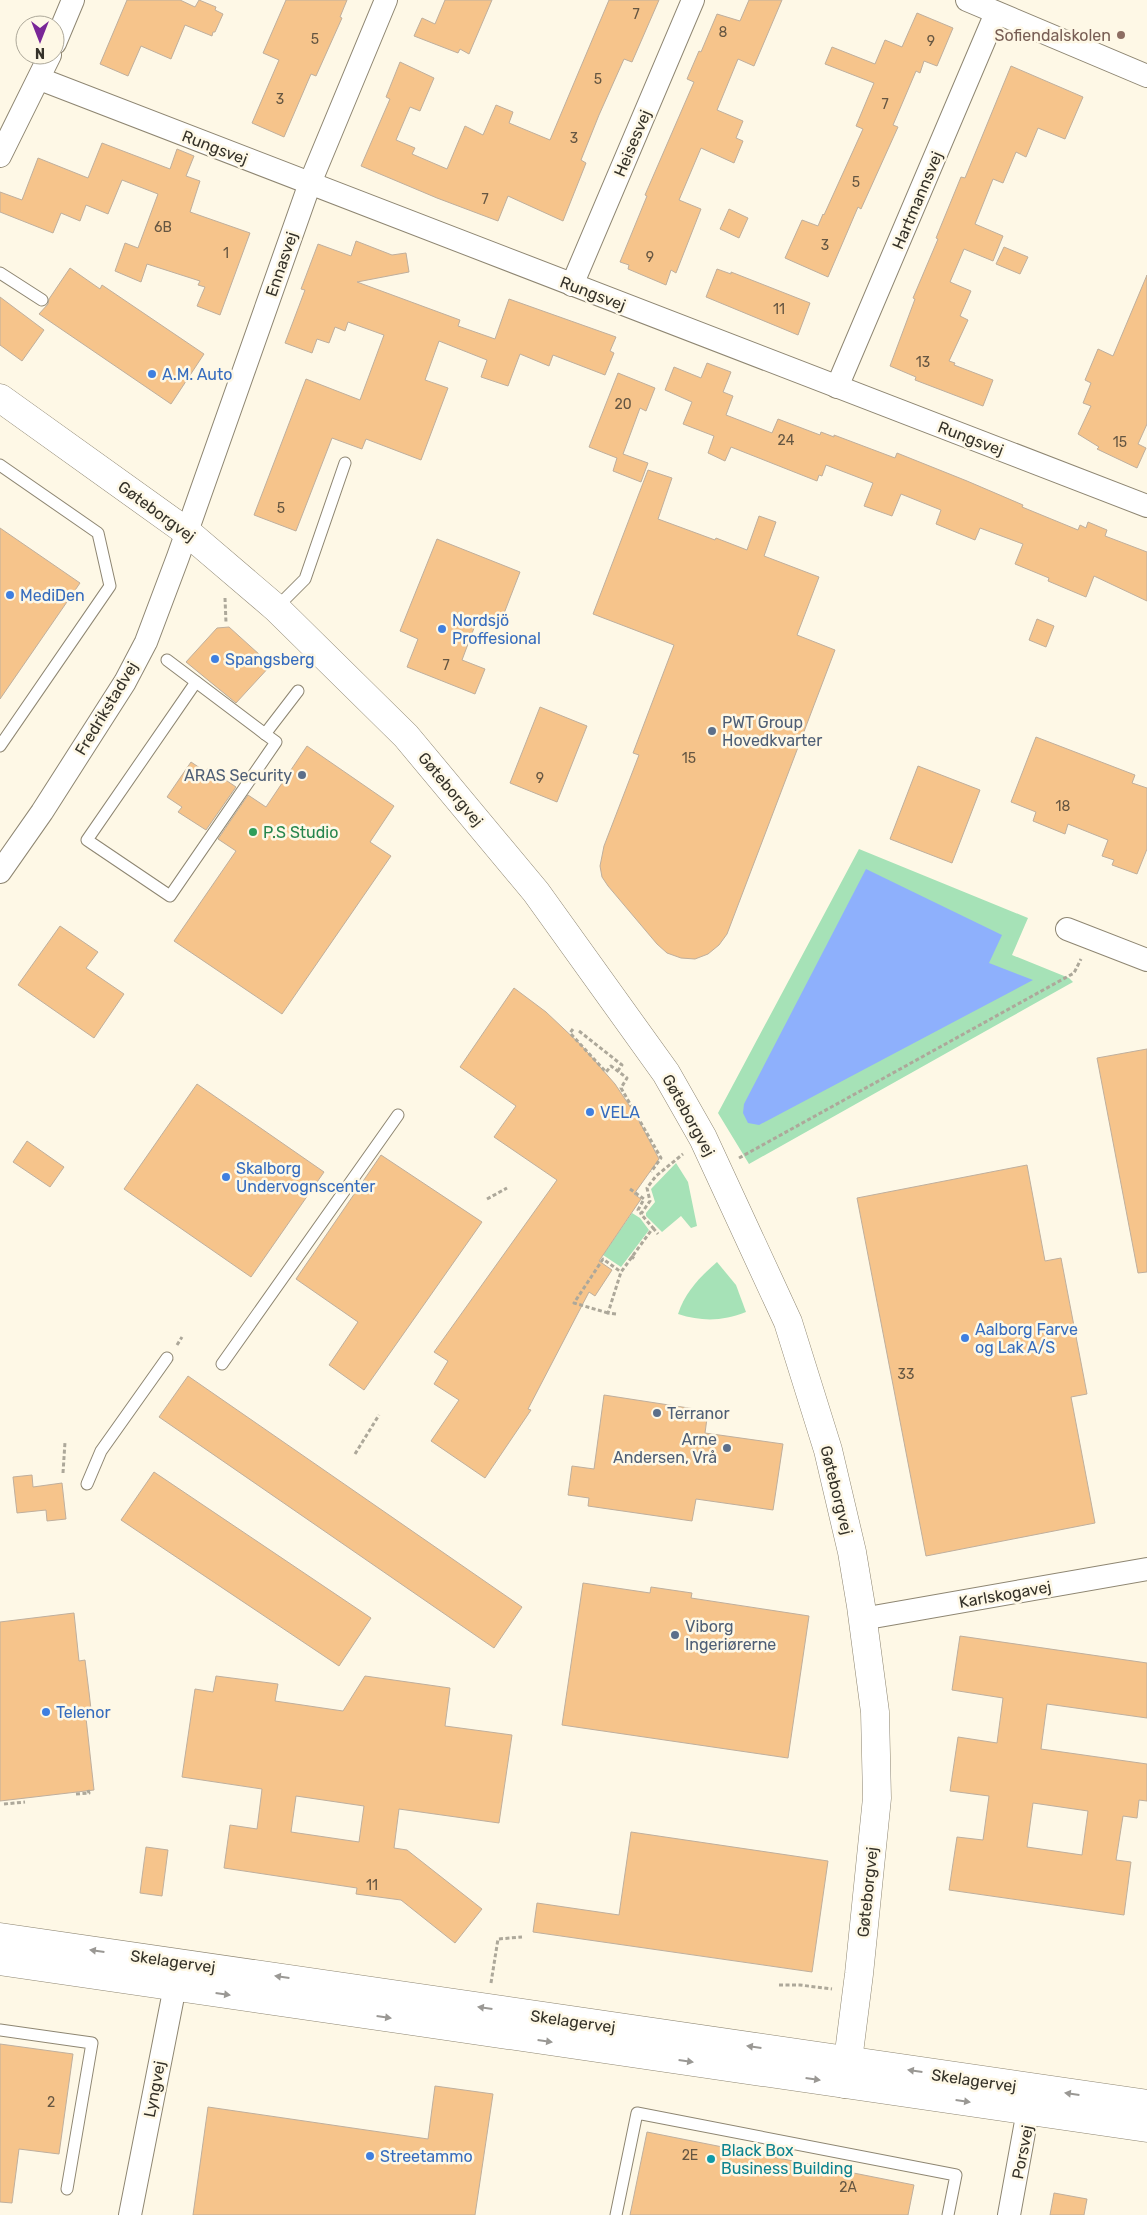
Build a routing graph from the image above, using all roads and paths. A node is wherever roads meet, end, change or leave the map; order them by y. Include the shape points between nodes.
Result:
1 (73, 0) edge
2 (386, 0) edge
3 (693, 0) edge
4 (968, 0) edge
5 (996, 12) junction
6 (65, 19) edge
7 (46, 65) edge
8 (1147, 76) edge
9 (40, 79) junction
10 (0, 156) edge
11 (310, 183) junction
12 (0, 273) edge
13 (572, 285) junction
14 (42, 300) dead end
15 (837, 387) junction
16 (0, 398) edge
17 (345, 463) dead end
18 (0, 465) edge
19 (1147, 506) edge
20 (187, 532) junction
21 (225, 594) dead end
22 (276, 608) junction
23 (226, 623) dead end
24 (167, 660) dead end
25 (196, 682) junction
26 (298, 691) dead end
27 (265, 734) junction
28 (0, 746) edge
29 (0, 872) edge
30 (1067, 929) dead end
31 (1091, 938) junction
32 (1147, 960) edge
33 (573, 1029) dead end
34 (579, 1031) dead end
35 (617, 1072) junction
36 (398, 1115) dead end
37 (703, 1138) junction
38 (719, 1169) junction
39 (656, 1176) junction
40 (507, 1188) dead end
41 (630, 1189) dead end
42 (487, 1199) dead end
43 (641, 1214) junction
44 (653, 1228) junction
45 (658, 1234) dead end
46 (631, 1256) junction
47 (636, 1260) dead end
48 (621, 1272) junction
49 (608, 1313) junction
50 (616, 1314) dead end
51 (167, 1358) dead end
52 (222, 1364) dead end
53 (379, 1415) dead end
54 (65, 1442) dead end
55 (354, 1454) dead end
56 (63, 1473) dead end
57 (88, 1484) dead end
58 (1147, 1569) edge
59 (862, 1619) junction
60 (88, 1790) dead end
61 (76, 1794) dead end
62 (25, 1802) dead end
63 (4, 1804) dead end
64 (0, 1937) edge
65 (522, 1937) dead end
66 (0, 1961) edge
67 (178, 1974) junction
68 (779, 1985) dead end
69 (857, 1993) junction
70 (487, 2008) junction
71 (0, 2030) edge
72 (847, 2072) junction
73 (1031, 2099) junction
74 (1147, 2104) edge
75 (1147, 2128) edge
76 (67, 2189) dead end
77 (130, 2215) edge
78 (616, 2215) edge
79 (948, 2215) edge
80 (1009, 2215) edge

1 - 6 street
2 - 11 street, Ennasvej
3 - 13 street, Heisesvej
4 - 5 street
5 - 8 street
5 - 15 street, Hartmannsvej
7 - 9 street
9 - 10 street
9 - 11 street, Rungsvej
11 - 13 street, Rungsvej
11 - 20 street, Ennasvej
12 - 14 lane
13 - 15 street, Rungsvej
15 - 19 street, Rungsvej
16 - 20 street, Gøteborgvej
17 - 22 lane via 305,579
18 - 28 lane via 98,534 110,586
20 - 22 street, Gøteborgvej
20 - 29 street, Fredrikstadvej via 146,642 125,682
21 - 23 path
22 - 37 street, Gøteborgvej via 406,736 521,872 666,1073
24 - 25 lane
25 - 27 lane
25 - 27 lane via 87,840 170,896 276,742
26 - 27 lane
30 - 31 street
31 - 32 street
31 - 38 path via 1074,973
33 - 35 path via 570,1033 606,1072 611,1066
34 - 35 path via 622,1065
35 - 39 path via 627,1078 621,1088 661,1158 651,1172
36 - 52 lane
37 - 38 street, Gøteborgvej
37 - 39 path
38 - 59 street, Gøteborgvej via 788,1322 828,1450 852,1552
39 - 43 path via 647,1188 650,1201
40 - 42 path
41 - 43 path via 644,1199 638,1210
43 - 44 path
44 - 45 path
44 - 46 path
46 - 47 path
46 - 48 path
48 - 49 path
48 - 49 path via 603,1259 574,1303
49 - 50 path
51 - 57 lane via 101,1451
53 - 55 path
54 - 56 path
58 - 59 street, Karlskogavej
59 - 69 street, Gøteborgvej via 875,1712 877,1798
60 - 61 path via 89,1793
62 - 63 path
67 -> 64 street, Skelagervej
65 - 70 path via 498,1939
66 - 67 street, Skelagervej
70 -> 67 street, Skelagervej
67 -> 72 street, Skelagervej
67 - 77 street, Lyngvej
68 - 69 path
69 - 72 street, Gøteborgvej
72 -> 70 street, Skelagervej
71 - 76 lane via 92,2043
72 - 73 street, Skelagervej
74 -> 73 street, Skelagervej
73 - 75 street, Skelagervej
73 - 80 street, Porsvej
78 - 79 lane via 637,2113 956,2175

